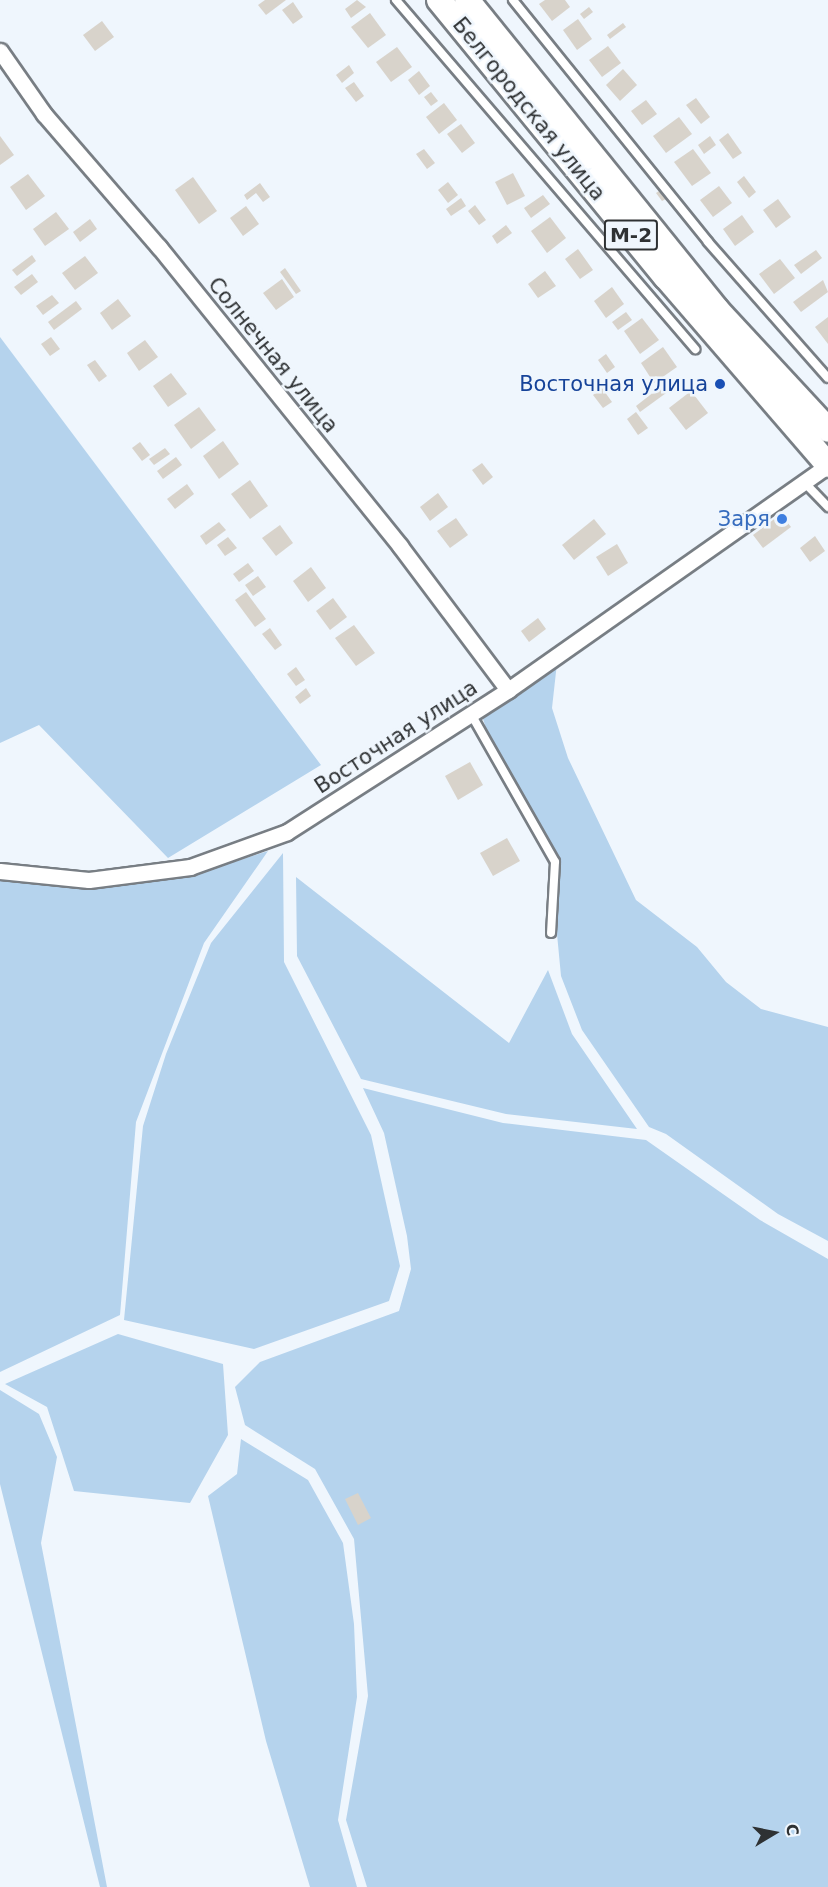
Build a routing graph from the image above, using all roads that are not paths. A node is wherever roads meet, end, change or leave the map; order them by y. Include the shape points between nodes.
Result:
1 (396, 0) edge
2 (439, 0) edge
3 (467, 0) edge
4 (513, 0) edge
5 (0, 51) edge
6 (695, 349) dead end
7 (828, 378) edge
8 (828, 430) edge
9 (828, 465) edge
10 (804, 482) junction
11 (828, 507) edge
12 (508, 690) junction
13 (471, 714) junction
14 (0, 871) edge
15 (551, 933) dead end

1 - 6 lane
2 - 9 main road, Белгородская улица / М-2 via 666,277
3 - 8 main road, Белгородская улица / М-2 via 717,310
4 - 7 lane via 708,242
5 - 12 street, Солнечная улица via 44,114 159,246 400,546
9 - 10 street, Восточная улица
10 - 11 lane
10 - 12 street, Восточная улица
12 - 13 street, Восточная улица
13 - 14 street, Восточная улица via 287,832 190,867 89,880
13 - 15 lane via 555,862

